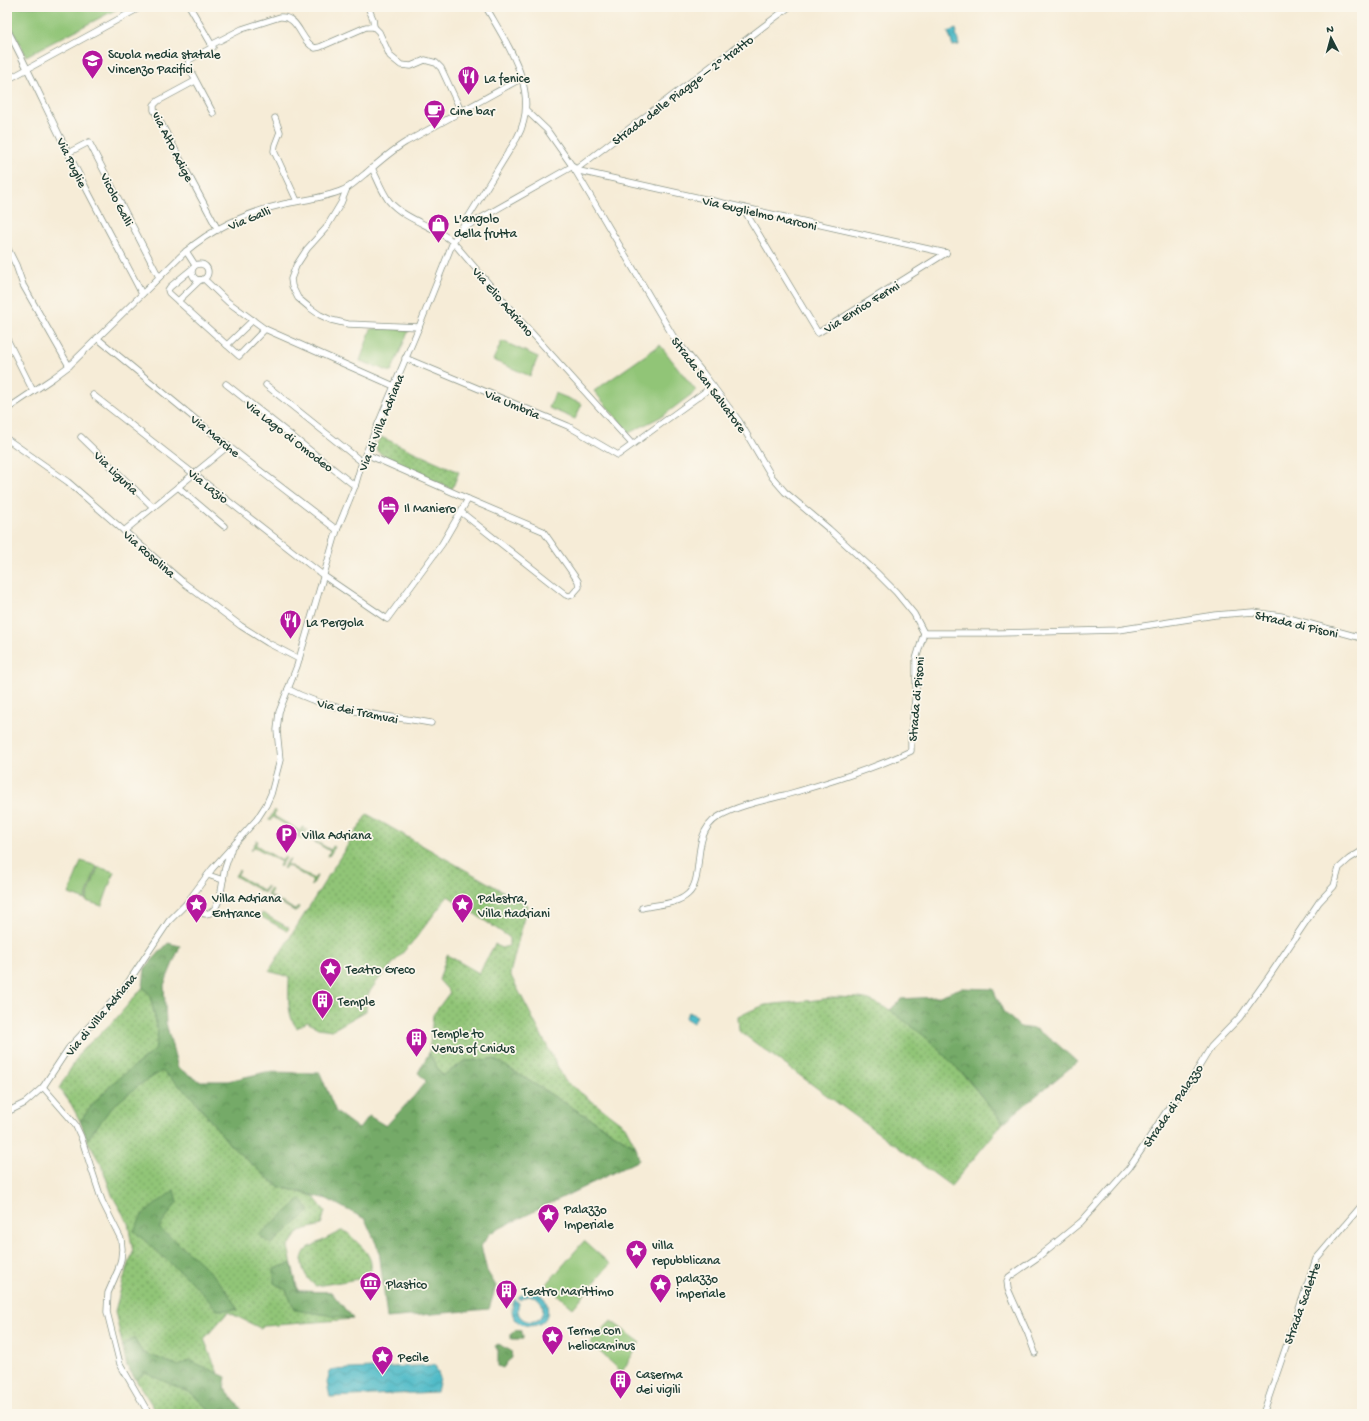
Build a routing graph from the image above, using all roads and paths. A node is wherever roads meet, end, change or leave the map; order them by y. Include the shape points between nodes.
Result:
1 (141, 7) edge
2 (190, 7) edge
3 (368, 7) edge
4 (486, 7) edge
5 (789, 7) edge
6 (374, 27) junction
7 (7, 29) edge
8 (212, 46) junction
9 (28, 68) junction
10 (522, 78) junction
11 (7, 80) edge
12 (196, 81) junction
13 (526, 110) junction
14 (462, 111) junction
15 (213, 113) dead end
16 (275, 118) dead end
17 (68, 153) junction
18 (372, 168) junction
19 (574, 168) junction
20 (348, 188) junction
21 (297, 201) junction
22 (743, 208) junction
23 (218, 230) junction
24 (460, 230) junction
25 (453, 242) junction
26 (7, 247) edge
27 (186, 251) junction
28 (946, 253) joint
29 (193, 267) junction
30 (159, 277) junction
31 (202, 279) junction
32 (142, 294) junction
33 (178, 301) junction
34 (253, 320) junction
35 (419, 327) junction
36 (265, 329) junction
37 (97, 338) junction
38 (7, 339) edge
39 (227, 345) junction
40 (405, 358) junction
41 (69, 366) junction
42 (226, 384) dead end
43 (266, 385) dead end
44 (394, 386) junction
45 (713, 386) junction
46 (33, 391) junction
47 (93, 394) dead end
48 (7, 398) edge
49 (9, 407) edge
50 (81, 437) dead end
51 (7, 439) edge
52 (632, 444) junction
53 (228, 446) junction
54 (366, 454) junction
55 (362, 462) junction
56 (195, 474) junction
57 (354, 486) junction
58 (178, 487) junction
59 (468, 499) junction
60 (153, 507) junction
61 (461, 512) junction
62 (224, 526) dead end
63 (337, 530) junction
64 (124, 531) junction
65 (324, 576) junction
66 (924, 633) junction
67 (1362, 638) edge
68 (299, 659) junction
69 (288, 689) junction
70 (431, 723) dead end
71 (232, 847) junction
72 (1362, 851) edge
73 (208, 875) junction
74 (223, 880) junction
75 (186, 904) junction
76 (642, 908) dead end
77 (43, 1087) junction
78 (7, 1112) edge
79 (1362, 1205) edge
80 (1034, 1353) dead end
81 (149, 1414) edge
82 (1263, 1414) edge

1 - 9 street
2 - 8 street
3 - 6 street
4 - 10 street, Via di Villa Adriana
5 - 19 street, Strada delle Piagge – 2º tratto
6 - 8 street via 366,27 316,48 292,20 280,17 242,29
6 - 14 street via 390,56 401,65 410,66 425,60 438,65
7 - 9 street, Via Puglie
8 - 12 street via 188,62
9 - 11 street
9 - 17 street, Via Puglie
10 - 13 street, Via di Villa Adriana
10 - 14 street, Via Galli
12 - 15 street
12 - 23 street, via Alto Adige via 160,100 154,105 154,110
13 - 19 street, Strada San Salvatore via 547,130
13 - 24 street, Via di Villa Adriana via 517,138
14 - 18 street, Via Galli via 401,145
16 - 21 street via 280,132 274,151
17 - 30 street, Vicolo Galli via 89,142
17 - 32 street, Via Puglie
18 - 20 street, Via Galli
18 - 25 street, Via Elio Adriano via 392,204
19 - 22 street, Via Guglielmo Marconi
19 - 24 street
19 - 45 street, Strada San Salvatore via 674,338
20 - 21 street, Via Galli via 333,194
20 - 35 street via 328,225 296,266 291,279 295,292 302,302 331,320 348,324
21 - 23 street, Via Galli via 260,211
22 - 28 street, Via Guglielmo Marconi
22 - 28 street, Via Enrico Fermi via 818,333
23 - 27 street, Via Galli
24 - 25 street, Via di Villa Adriana
25 - 35 street, Via di Villa Adriana
25 - 52 street, Via Elio Adriano
26 - 41 street via 23,285
27 - 29 street
27 - 30 street, Via Galli
29 - 31 street via 193,277
29 - 31 street via 203,264 207,269 208,274
29 - 33 street via 169,289 170,294
30 - 32 street, Via Galli
31 - 33 street
31 - 34 street
32 - 37 street, Via Galli
33 - 39 street
34 - 36 street
34 - 39 street
35 - 40 street, Via di Villa Adriana
36 - 39 street via 239,356
36 - 44 street
37 - 41 street, Via Galli
37 - 53 street, Via Marche
38 - 46 street
40 - 44 street, Via di Villa Adriana
40 - 52 street, Via Umbria via 568,426 618,455
41 - 46 street, Via Galli
42 - 57 street, Via Lago di Omodeo
43 - 55 street
44 - 54 street, Via di Villa Adriana
45 - 52 street
45 - 66 street, Strada San Salvatore via 741,423 776,483 896,592 914,614
46 - 49 street, Via Galli
47 - 56 street, Via Lazio
48 - 49 street
50 - 60 street, Via Liguria
51 - 64 street, Via Rosolina via 68,482
53 - 56 street
53 - 63 street, Via Marche
54 - 55 street, Via di Villa Adriana
54 - 59 street
55 - 57 street, Via di Villa Adriana
56 - 58 street
56 - 65 street, Via Lazio
57 - 63 street, Via di Villa Adriana
58 - 60 street
58 - 62 street
59 - 61 street
59 - 61 street via 543,531 578,581 579,587 572,595 566,595
60 - 64 street
61 - 65 street, Via Lazio via 442,544 387,619
63 - 65 street, Via di Villa Adriana
64 - 68 street, Via Rosolina via 184,583 241,626
65 - 68 street, Via di Villa Adriana
66 - 67 street, Strada di Pisoni via 1118,630 1215,615 1253,612 1282,616
66 - 76 street, Strada di Pisoni via 916,659 911,751 857,773 742,807 718,817 704,834 697,873 690,892 672,902
68 - 69 street, Via di Villa Adriana
69 - 70 street, Via dei Tramvai via 316,702
69 - 71 street, Via di Villa Adriana via 278,716 280,760 269,799 260,815
71 - 73 street, Via di Villa Adriana
71 - 74 street, Via di Villa Adriana
72 - 80 street, Strada di Palazzo via 1339,868 1334,886 1319,902 1238,1020 1212,1047 1129,1168 1081,1222 1009,1277 1008,1289
73 - 74 street
73 - 75 street, Via di Villa Adriana
74 - 75 street, Via di Villa Adriana via 219,899 210,912 202,914
75 - 77 street, Via di Villa Adriana via 170,921 123,990 68,1049
77 - 78 street, Via di Villa Adriana via 25,1103
77 - 81 street via 75,1124 102,1201 121,1239 121,1259 108,1293 107,1312 120,1364
79 - 82 street, Strada Scalette via 1316,1259

